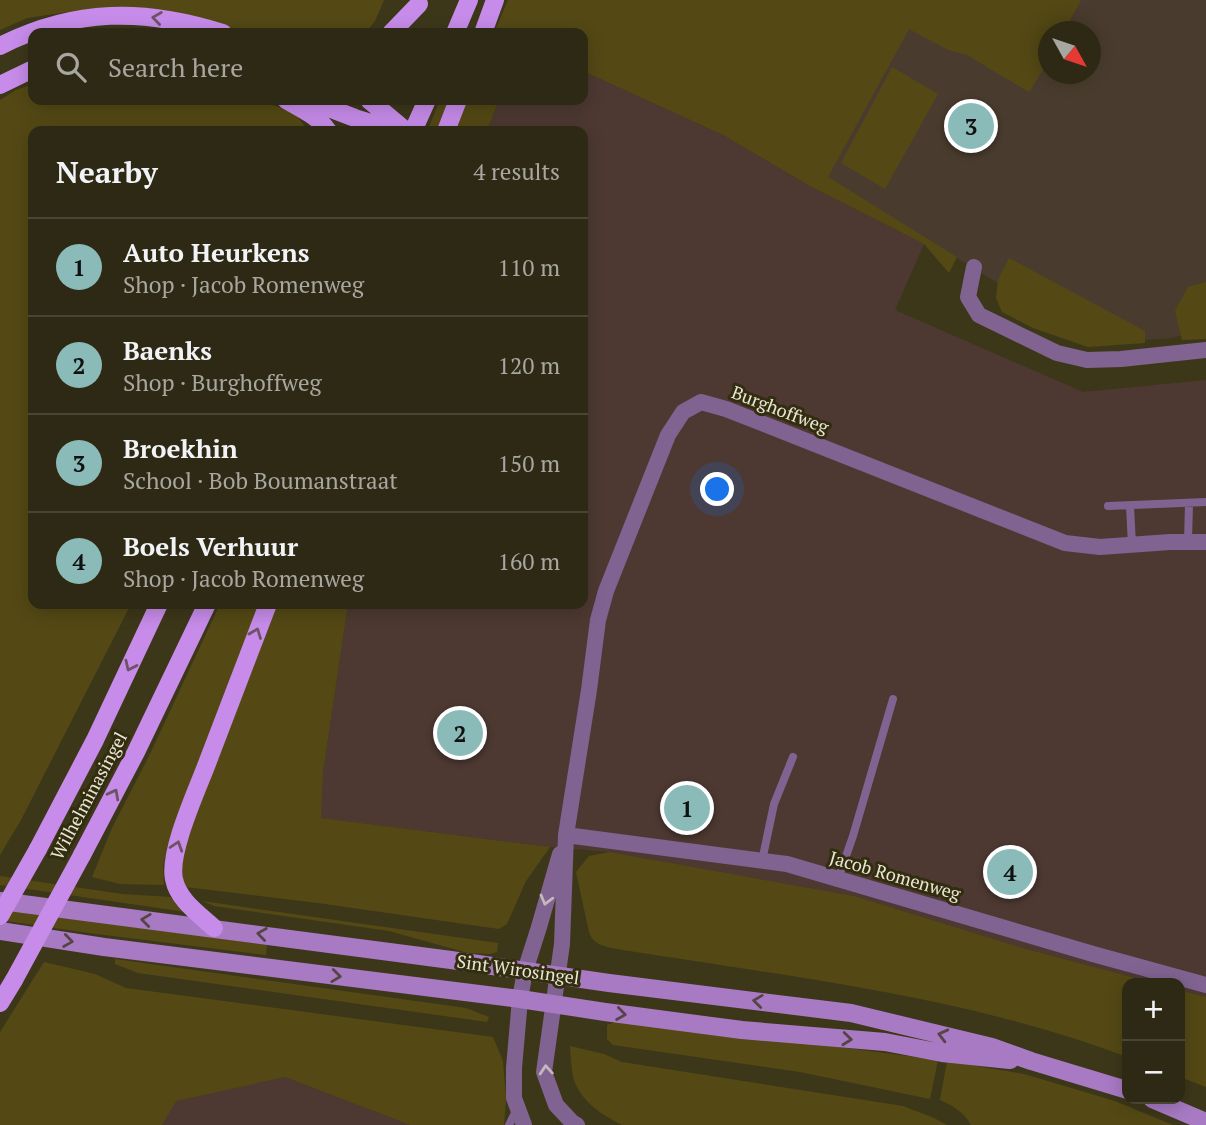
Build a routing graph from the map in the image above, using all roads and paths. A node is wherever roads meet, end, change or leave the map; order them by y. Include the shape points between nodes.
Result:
1 (469, 0) edge
2 (495, 0) edge
3 (420, 2) edge
4 (42, 28) edge
5 (206, 28) edge
6 (396, 28) edge
7 (409, 28) edge
8 (457, 28) edge
9 (485, 28) edge
10 (28, 34) edge
11 (0, 46) edge
12 (28, 71) edge
13 (0, 85) edge
14 (295, 105) edge
15 (319, 105) edge
16 (374, 105) edge
17 (378, 105) edge
18 (424, 105) edge
19 (456, 105) edge
20 (325, 126) edge
21 (365, 126) edge
22 (367, 126) edge
23 (401, 126) edge
24 (415, 126) edge
25 (448, 126) edge
26 (974, 267) dead end
27 (1206, 350) edge
28 (1206, 502) edge
29 (1189, 504) junction
30 (1108, 506) dead end
31 (1129, 506) junction
32 (1188, 541) junction
33 (1206, 542) edge
34 (1132, 545) junction
35 (157, 609) edge
36 (205, 609) edge
37 (266, 609) edge
38 (893, 699) dead end
39 (793, 757) dead end
40 (566, 835) junction
41 (762, 861) junction
42 (838, 879) junction
43 (0, 901) edge
44 (0, 916) edge
45 (214, 928) junction
46 (0, 932) edge
47 (525, 971) junction
48 (558, 976) junction
49 (1206, 985) edge
50 (520, 999) junction
51 (0, 1003) edge
52 (554, 1004) junction
53 (1031, 1061) junction
54 (1122, 1088) edge
55 (1167, 1104) edge
56 (517, 1109) junction
57 (1202, 1116) edge
58 (509, 1125) edge
59 (524, 1125) edge
60 (577, 1125) edge

1 - 8 main road
2 - 9 main road
3 - 6 main road
3 - 7 main road
5 -> 4 main road via 126,15
10 -> 11 main road
12 - 13 main road
14 - 20 main road
15 - 21 main road
16 - 22 main road
17 - 23 main road
18 - 24 main road
19 - 25 main road
26 - 27 street via 968,296 979,315 1057,353 1087,360
28 - 29 lane
29 - 31 lane
29 - 32 lane
30 - 31 lane
31 - 34 lane
32 - 33 street, Burghoffweg
32 - 34 street, Burghoffweg
34 - 40 street, Burghoffweg via 1065,543 701,402 683,412 668,435 606,591
35 -> 44 main road, Wilhelminasingel, bridge via 95,740
51 -> 36 main road, Wilhelminasingel, bridge via 136,752
45 -> 37 main road via 178,892 174,857
38 - 42 lane
39 - 41 lane via 774,804
40 - 41 street, Jacob Romenweg
40 -> 47 street, Burghoffweg
40 - 48 street, Burghoffweg
41 - 42 street, Jacob Romenweg
42 - 49 street, Jacob Romenweg
45 -> 43 main road, Sint Wirosingel
47 -> 45 main road, Sint Wirosingel
46 -> 50 main road, Sint Wirosingel
47 - 48 main road, Sint Wirosingel
47 - 50 street, Burghoffweg
48 - 52 street, Burghoffweg
53 -> 48 main road, Sint Wirosingel via 992,1047 850,1013
50 - 52 main road, Sint Wirosingel
50 - 56 street, Burghoffweg via 514,1068
52 -> 53 main road, Sint Wirosingel via 742,1030
60 -> 52 street, Burghoffweg via 556,1105 544,1072
53 - 54 main road, Sint Wirosingel
55 - 57 main road
56 - 58 lane
56 - 59 street, Burghoffweg

